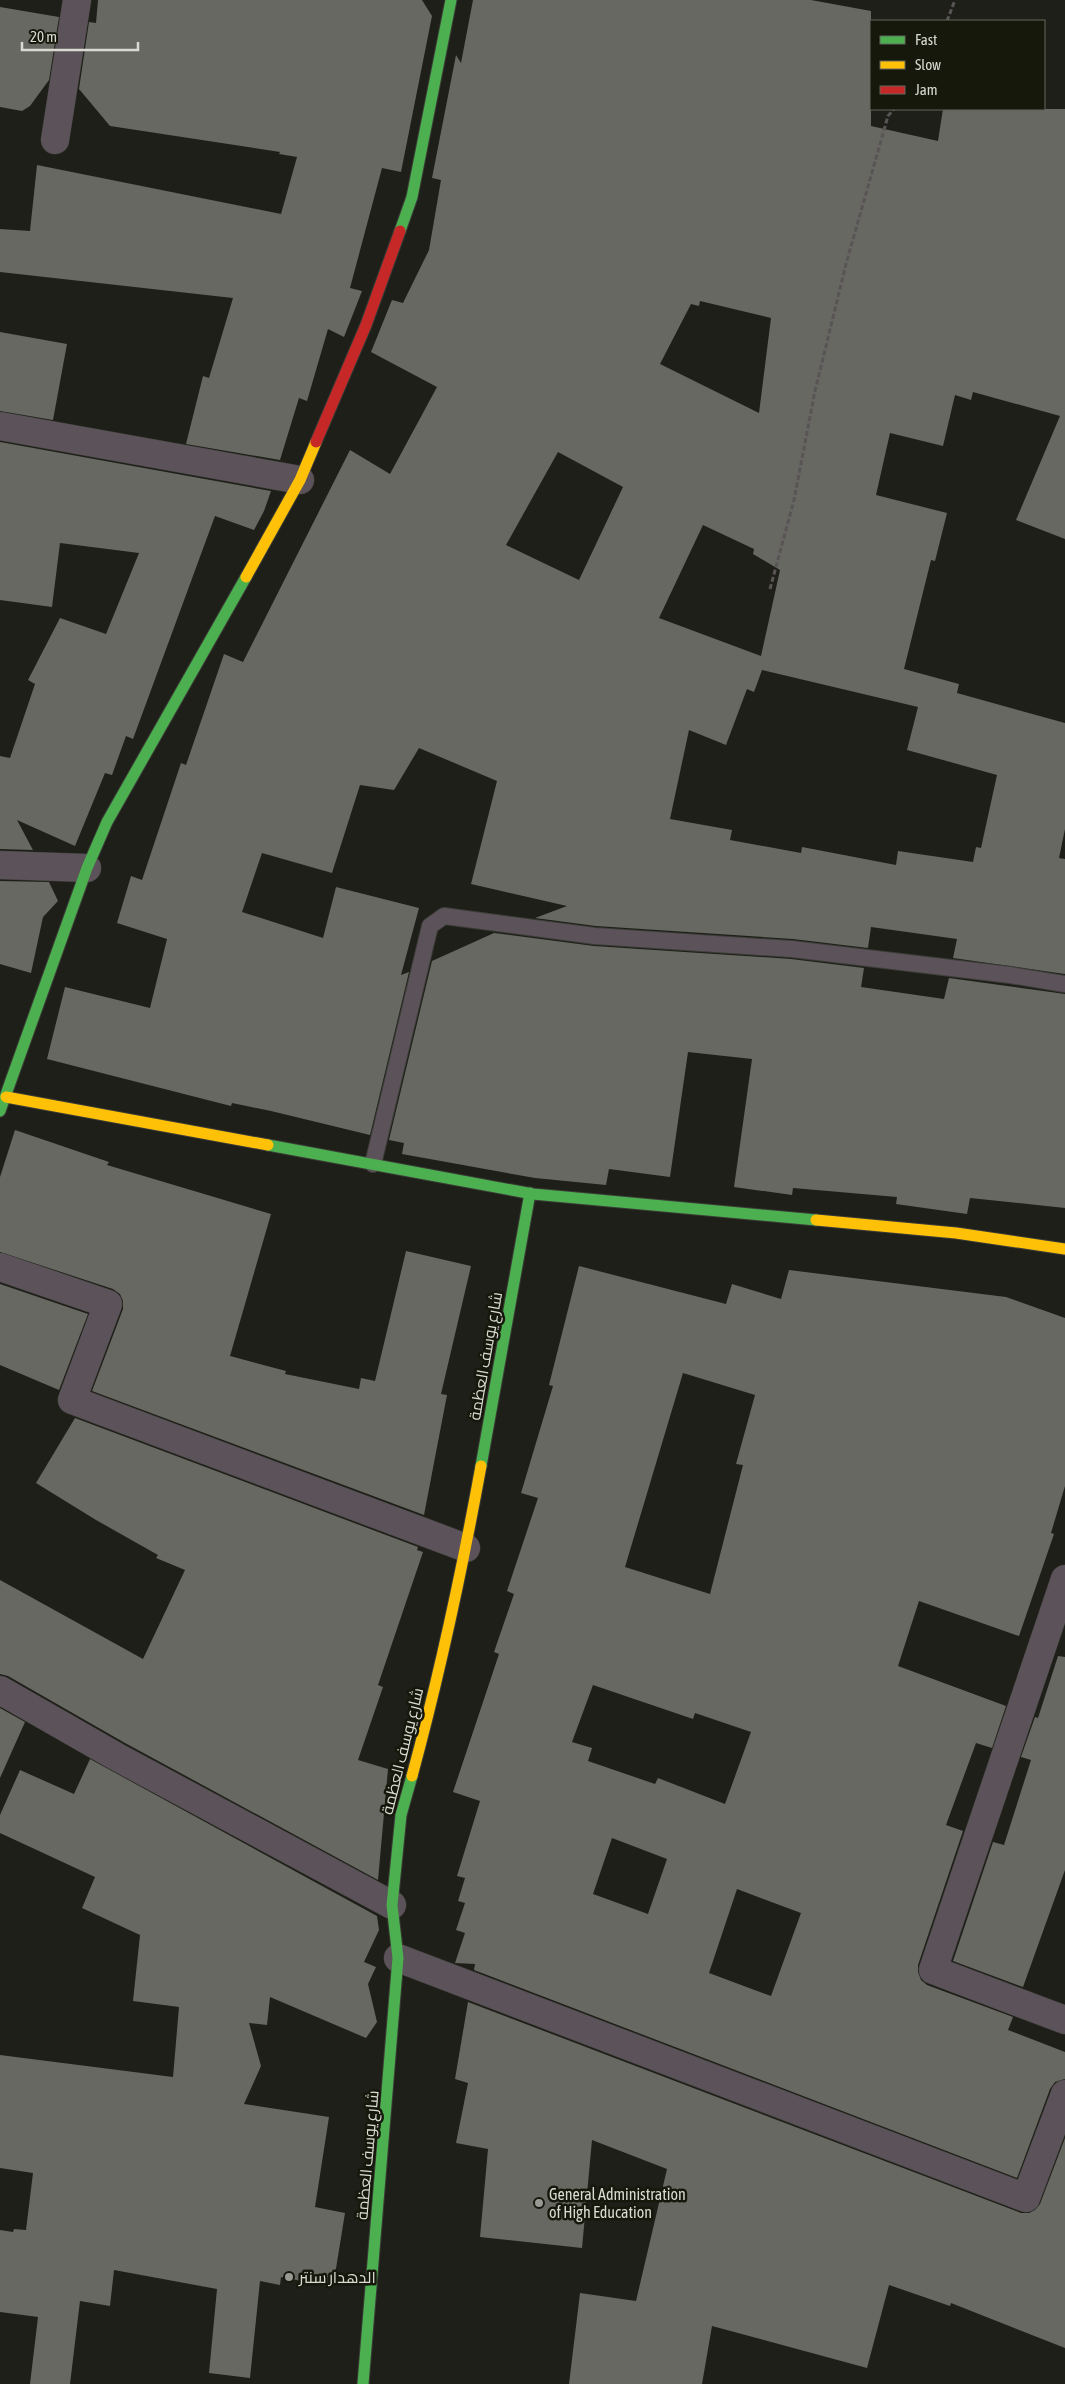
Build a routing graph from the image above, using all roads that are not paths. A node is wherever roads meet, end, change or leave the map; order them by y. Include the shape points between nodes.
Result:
1 (77, 0) edge
2 (451, 0) edge
3 (55, 140) dead end
4 (0, 426) edge
5 (300, 480) junction
6 (0, 865) edge
7 (87, 868) junction
8 (1065, 984) edge
9 (6, 1097) junction
10 (0, 1111) edge
11 (373, 1164) junction
12 (530, 1193) junction
13 (1065, 1249) edge
14 (0, 1267) edge
15 (466, 1548) junction
16 (1065, 1579) edge
17 (0, 1690) edge
18 (392, 1905) junction
19 (398, 1958) junction
20 (1065, 2020) edge
21 (1065, 2094) edge
22 (363, 2384) edge

1 - 3 street
2 - 5 street via 412,197 366,325
4 - 5 street
5 - 7 street via 107,822
6 - 7 street
7 - 9 street
8 - 11 lane via 792,949 595,936 444,916 430,926
9 - 10 street
9 - 11 street
11 - 12 street
12 - 13 street via 956,1233
12 - 15 street, شارع يوسف العظمة
14 - 15 street via 108,1304 72,1400
15 - 18 street, شارع يوسف العظمة via 436,1682 401,1815
16 - 20 street via 933,1970
17 - 18 street
18 - 19 street, شارع يوسف العظمة
19 - 21 street via 1026,2198
19 - 22 street, شارع يوسف العظمة

